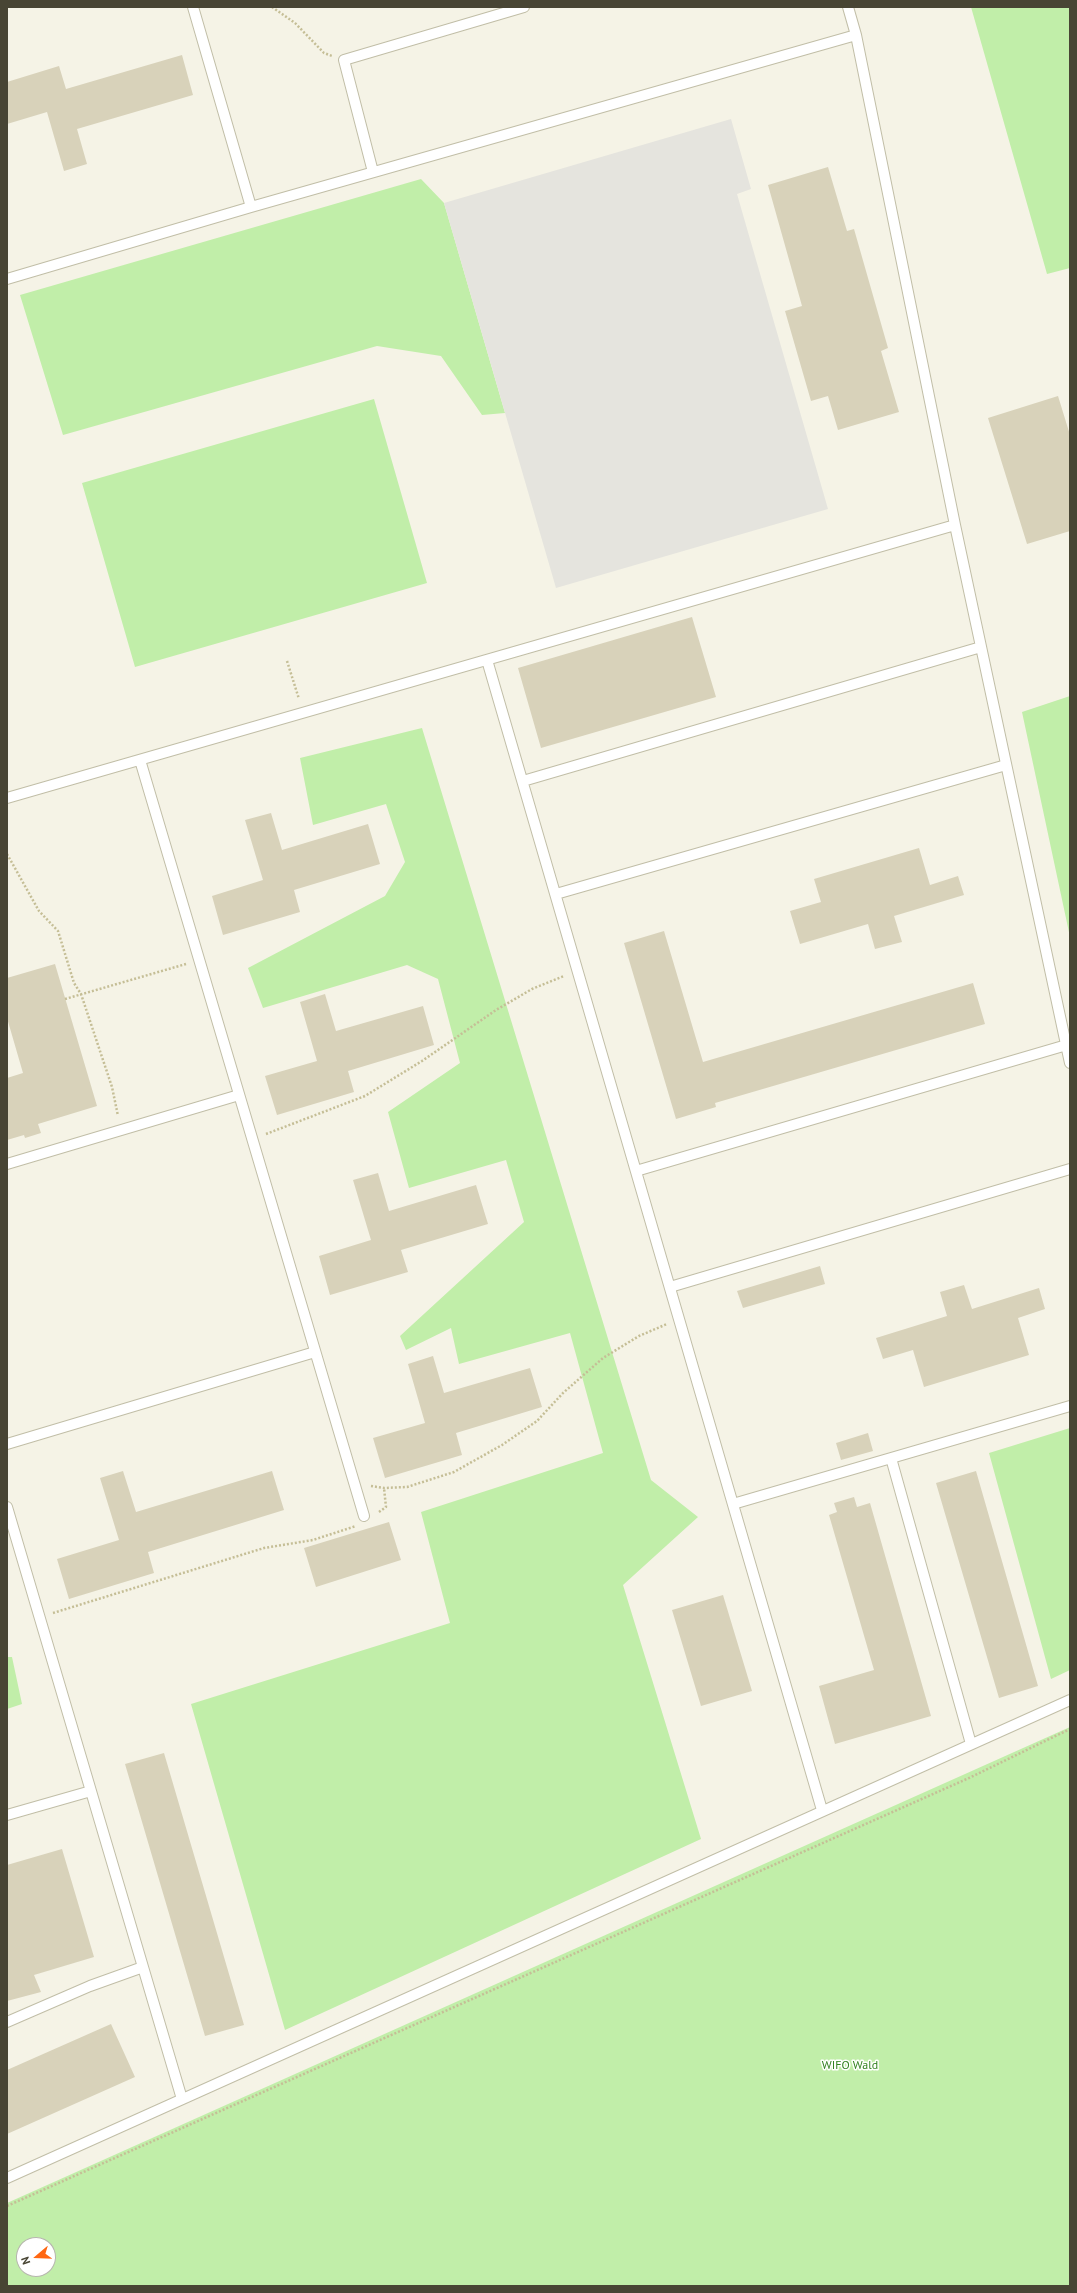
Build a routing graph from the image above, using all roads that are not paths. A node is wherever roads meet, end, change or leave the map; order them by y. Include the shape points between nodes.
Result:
1 (193, 7) edge
2 (524, 7) edge
3 (848, 7) edge
4 (495, 11) edge
5 (856, 35) junction
6 (373, 172) junction
7 (251, 207) junction
8 (7, 280) edge
9 (955, 525) junction
10 (981, 647) junction
11 (487, 660) junction
12 (140, 760) junction
13 (1006, 765) junction
14 (523, 781) junction
15 (7, 798) edge
16 (556, 894) junction
17 (1068, 1045) edge
18 (1070, 1063) edge
19 (239, 1095) junction
20 (7, 1164) edge
21 (1070, 1169) edge
22 (636, 1171) junction
23 (670, 1287) junction
24 (316, 1352) junction
25 (1070, 1406) edge
26 (7, 1444) edge
27 (891, 1458) junction
28 (733, 1504) junction
29 (7, 1507) edge
30 (366, 1519) road end
31 (1070, 1700) edge
32 (971, 1744) junction
33 (91, 1791) junction
34 (822, 1810) junction
35 (7, 1815) edge
36 (143, 1967) junction
37 (7, 2022) edge
38 (182, 2099) junction
39 (7, 2178) edge

1 - 7 lane
2 - 4 lane
3 - 5 lane
4 - 6 lane via 344,60
5 - 6 lane
5 - 9 lane
6 - 7 lane
7 - 8 lane
9 - 10 lane
9 - 11 lane
10 - 13 lane
10 - 14 lane
11 - 12 lane
11 - 14 lane
12 - 15 lane
12 - 19 lane
13 - 16 lane
13 - 17 lane
14 - 16 lane
16 - 22 lane
17 - 18 lane
17 - 22 lane
19 - 20 lane
19 - 24 lane
21 - 23 lane
22 - 23 lane
23 - 28 lane
24 - 26 lane
24 - 30 lane
25 - 27 lane
27 - 28 lane
27 - 32 lane
28 - 34 lane
29 - 33 lane
31 - 32 lane
32 - 34 lane
33 - 35 lane
33 - 36 lane
34 - 38 lane
36 - 37 lane via 90,1986
36 - 38 lane
38 - 39 lane

